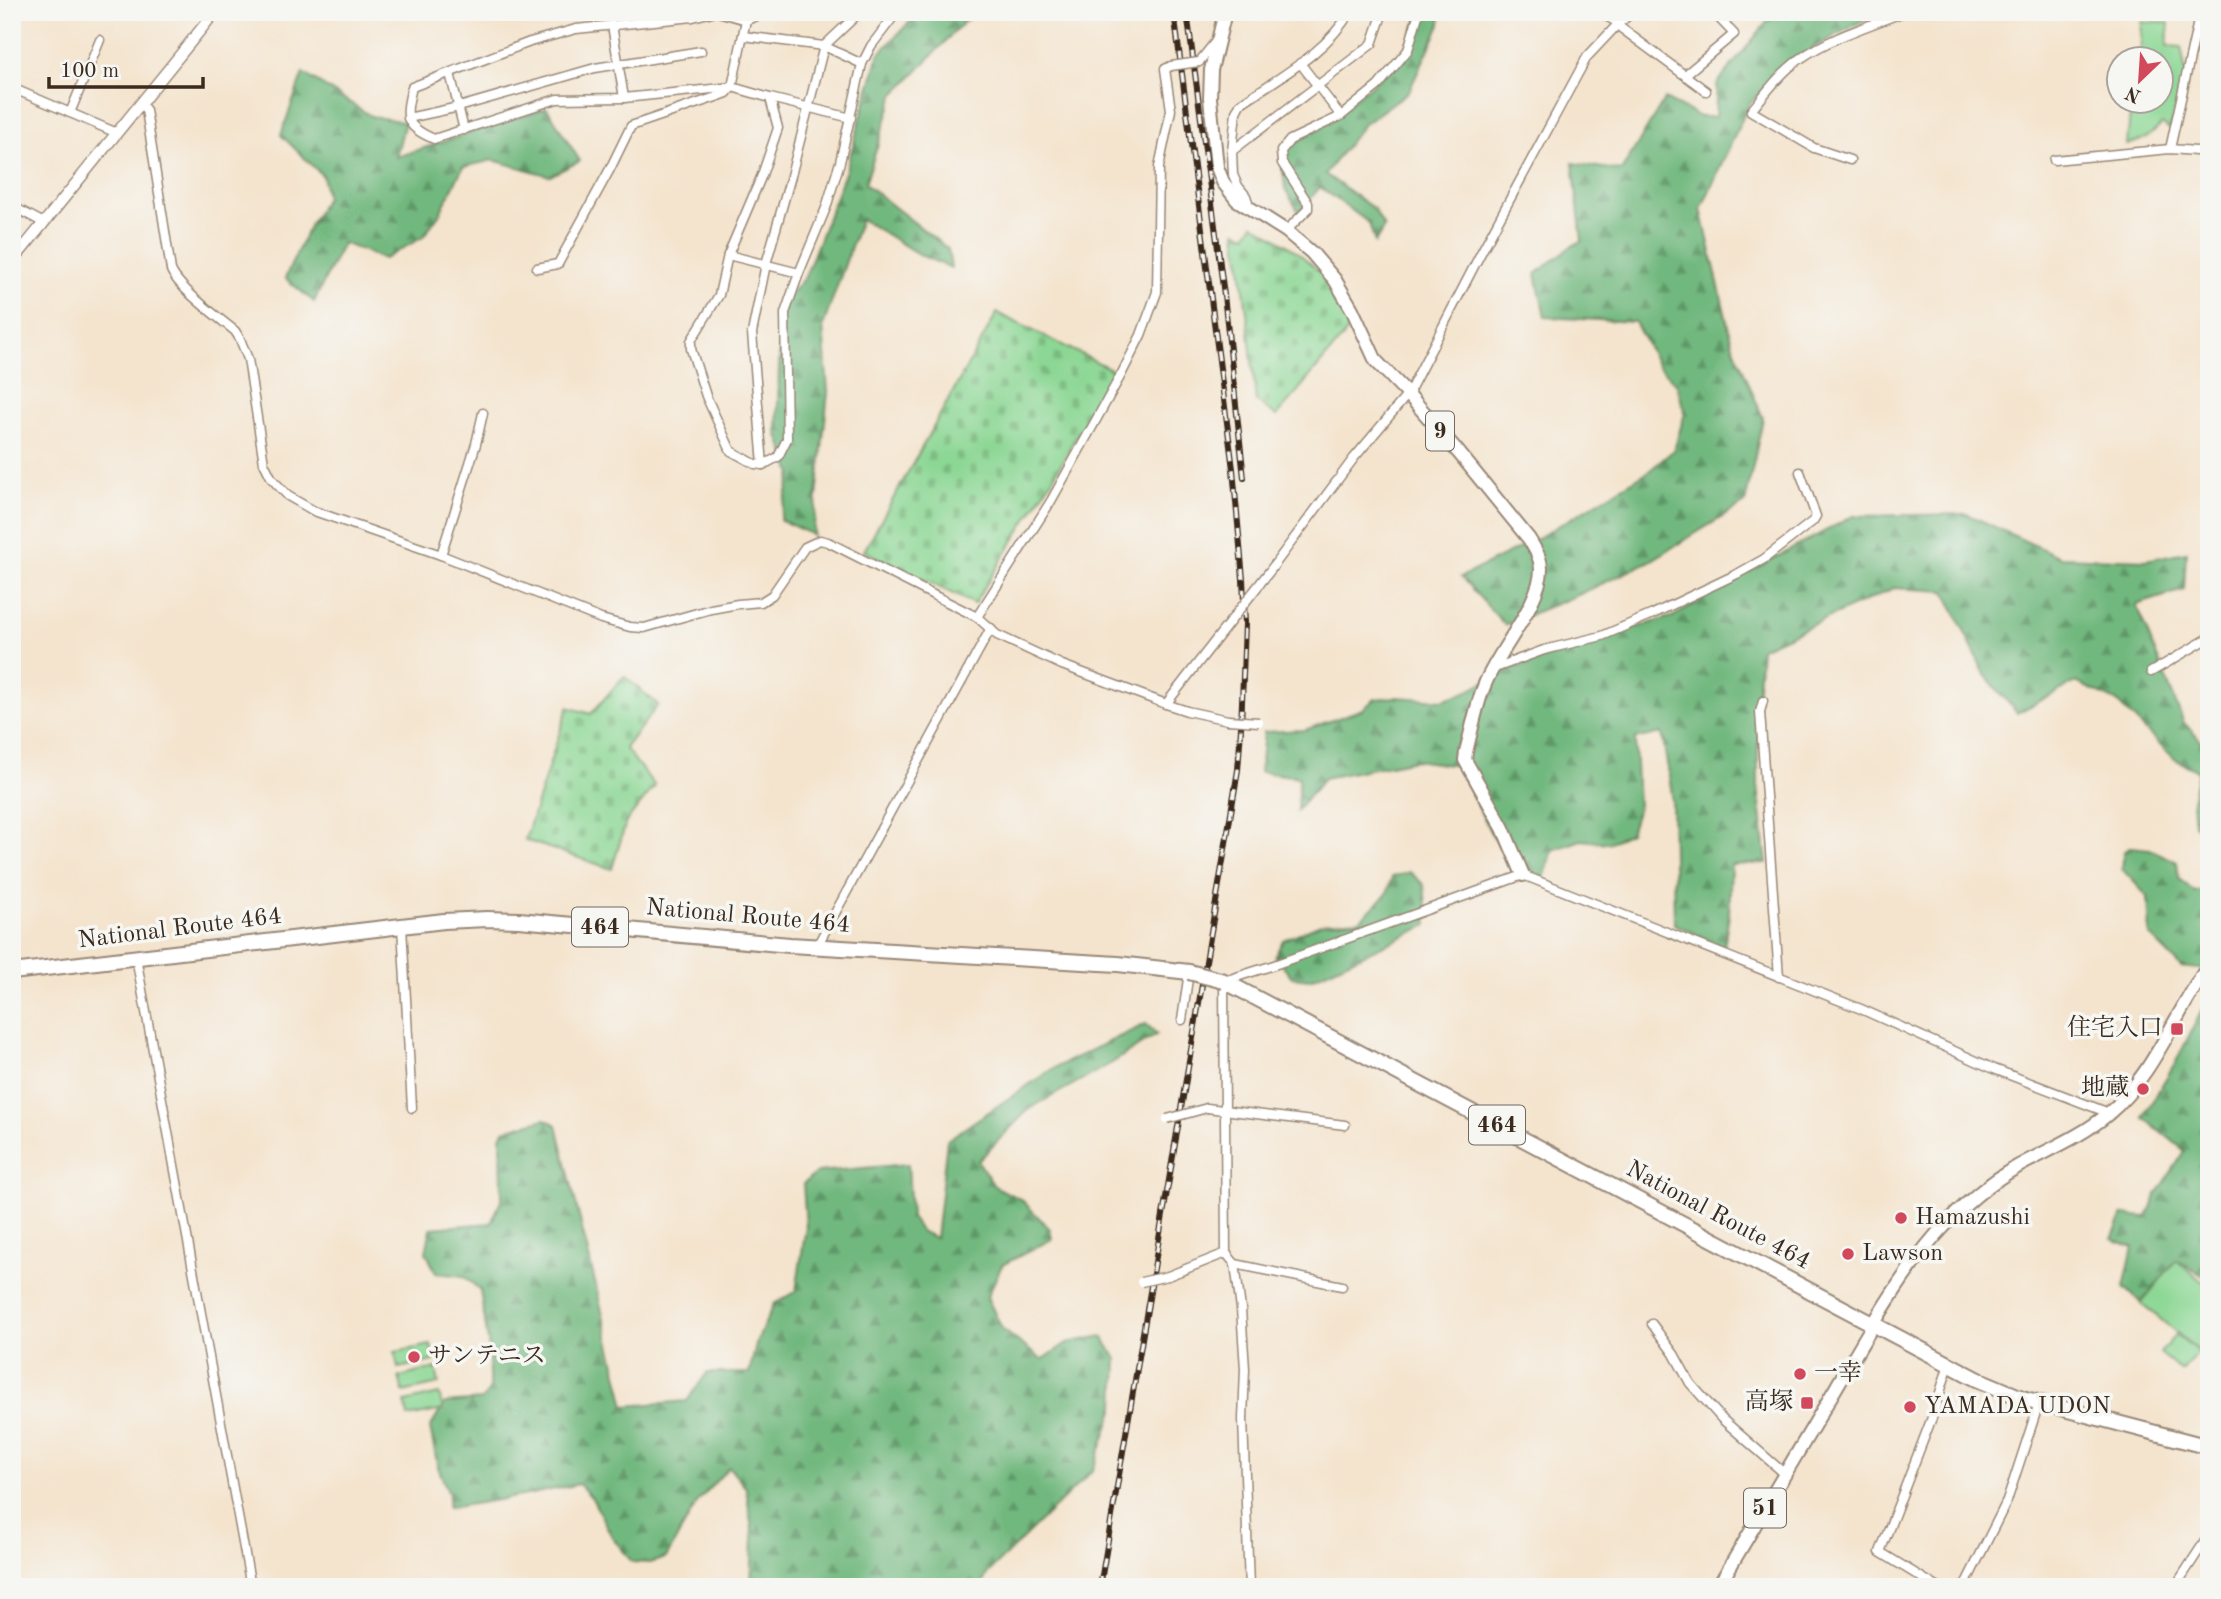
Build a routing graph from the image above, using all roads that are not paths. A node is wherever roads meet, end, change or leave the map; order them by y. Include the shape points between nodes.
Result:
1 (215, 12) edge
2 (712, 12) edge
3 (718, 12) edge
4 (768, 12) edge
5 (860, 12) edge
6 (897, 12) edge
7 (1225, 12) edge
8 (1350, 12) edge
9 (1383, 12) edge
10 (1419, 12) edge
11 (1598, 12) edge
12 (1633, 12) edge
13 (1713, 12) edge
14 (1904, 12) edge
15 (2200, 12) edge
16 (746, 20) junction
17 (1618, 24) junction
18 (612, 25) junction
19 (743, 36) junction
20 (1217, 39) junction
21 (100, 40) dead end
22 (824, 46) junction
23 (701, 51) dead end
24 (1300, 63) junction
25 (619, 64) junction
26 (862, 64) junction
27 (450, 73) junction
28 (1685, 75) junction
29 (1317, 86) junction
30 (732, 87) junction
31 (12, 88) edge
32 (1706, 91) dead end
33 (624, 98) junction
34 (770, 98) junction
35 (141, 104) junction
36 (459, 107) junction
37 (809, 108) junction
38 (71, 113) junction
39 (1340, 116) junction
40 (408, 118) junction
41 (851, 118) junction
42 (464, 130) junction
43 (117, 133) junction
44 (2170, 149) junction
45 (1232, 151) junction
46 (2209, 152) edge
47 (1850, 160) dead end
48 (2054, 160) dead end
49 (12, 206) edge
50 (1250, 208) junction
51 (44, 223) junction
52 (1286, 232) junction
53 (728, 255) junction
54 (12, 262) edge
55 (766, 264) junction
56 (537, 268) dead end
57 (799, 273) junction
58 (1408, 394) junction
59 (483, 413) dead end
60 (763, 465) junction
61 (1800, 472) dead end
62 (441, 555) junction
63 (977, 618) junction
64 (991, 628) junction
65 (2209, 638) edge
66 (1492, 669) junction
67 (2151, 672) dead end
68 (1763, 701) dead end
69 (1166, 704) junction
70 (1259, 722) dead end
71 (1523, 875) junction
72 (402, 926) junction
73 (817, 946) junction
74 (136, 957) junction
75 (2209, 965) edge
76 (12, 972) edge
77 (1189, 972) junction
78 (1779, 977) junction
79 (2204, 980) edge
80 (1224, 981) junction
81 (1182, 1020) dead end
82 (412, 1108) dead end
83 (1224, 1110) junction
84 (2109, 1113) junction
85 (1167, 1119) dead end
86 (1345, 1125) dead end
87 (1226, 1253) junction
88 (1234, 1264) junction
89 (1141, 1282) dead end
90 (1342, 1286) dead end
91 (1652, 1324) dead end
92 (1874, 1324) junction
93 (1949, 1364) junction
94 (2039, 1403) junction
95 (2209, 1447) edge
96 (1785, 1474) junction
97 (2209, 1535) edge
98 (251, 1587) edge
99 (1249, 1587) edge
100 (1718, 1587) edge
101 (1937, 1587) edge
102 (1964, 1587) edge
103 (2175, 1587) edge

1 - 35 street
2 - 18 street
3 - 16 street
4 - 16 street
5 - 22 street
6 - 26 street
7 - 20 main road, 9
8 - 24 street via 1341,29
9 - 29 street via 1371,44
10 - 39 street via 1408,50 1378,86
11 - 17 street
12 - 17 street
13 - 28 street via 1734,34
14 - 47 street via 1835,39 1799,60 1751,111 1814,148
15 - 44 street
16 - 19 street
17 - 28 street
17 - 58 street via 1587,57
18 - 25 street
18 - 27 street via 530,42
19 - 22 street
19 - 30 street
20 - 50 main road, 9 via 1210,98 1217,167 1231,194
20 - 63 street, bridge via 1199,62 1165,69 1171,110 1159,167 1157,292 1141,335 1051,501
21 - 38 street
22 - 26 street
22 - 37 street
23 - 25 street
24 - 29 street
24 - 45 street via 1240,104
25 - 33 street
25 - 36 street
26 - 41 street
27 - 36 street
27 - 40 street via 412,87
28 - 32 street
29 - 39 street
29 - 45 street
30 - 33 street
30 - 34 street
30 - 56 street via 727,93 631,126 558,264
31 - 38 street
33 - 42 street via 557,99
34 - 37 street
34 - 53 street via 778,128
35 - 43 street
35 - 62 street via 146,110 171,270 240,339 248,359 261,455 272,480 306,507
36 - 40 street
36 - 42 street
37 - 41 street
37 - 55 street
38 - 43 street
39 - 52 street via 1290,140 1281,151 1282,163 1308,203 1308,209
40 - 42 street via 417,132 434,139
41 - 57 street via 826,208
43 - 51 street
44 - 46 street
44 - 48 street
45 - 50 street via 1233,175
49 - 51 street
50 - 52 main road, 9
51 - 54 street
52 - 58 main road, 9 via 1335,280 1376,361
53 - 55 street
53 - 60 street via 719,295 691,341 691,349 731,451
55 - 57 street
55 - 60 street via 752,333
57 - 60 street via 785,313 787,439 778,457
58 - 66 main road, 9 via 1530,539 1539,559 1536,588
58 - 69 street, bridge
59 - 62 street
61 - 66 street via 1816,516 1764,559 1602,636
62 - 63 street via 601,620 644,628 711,609 761,602 772,595 805,547 820,540
63 - 64 street
64 - 69 street via 1062,665
64 - 73 street
65 - 67 street
66 - 71 main road, 9 via 1465,760
68 - 78 street via 1760,712
69 - 70 street, bridge via 1228,720
71 - 78 street
71 - 80 street
72 - 73 highway, National Route 464 / 464 via 519,920
72 - 74 highway, National Route 464 / 464
72 - 82 street
73 - 77 highway, National Route 464 / 464
74 - 76 highway, National Route 464 / 464
74 - 98 street
75 - 79 main road, 51
77 - 80 highway, 464, bridge
77 - 81 street
78 - 84 street
79 - 84 main road, 51 via 2143,1075
80 - 83 street
80 - 92 highway, National Route 464 / 464
83 - 85 street, bridge via 1207,1108
83 - 86 street
83 - 87 street
84 - 92 main road, 51 via 2014,1169 1962,1207 1914,1263
87 - 88 street
87 - 89 street, bridge
88 - 90 street
88 - 99 street via 1245,1369
91 - 96 street via 1689,1383
92 - 93 highway, National Route 464 / 464
92 - 96 main road, 51
93 - 94 highway, National Route 464 / 464 via 2002,1391
93 - 101 street via 1880,1552
94 - 95 highway, National Route 464 / 464
94 - 102 street via 2007,1501
96 - 100 main road, 51
97 - 103 street

